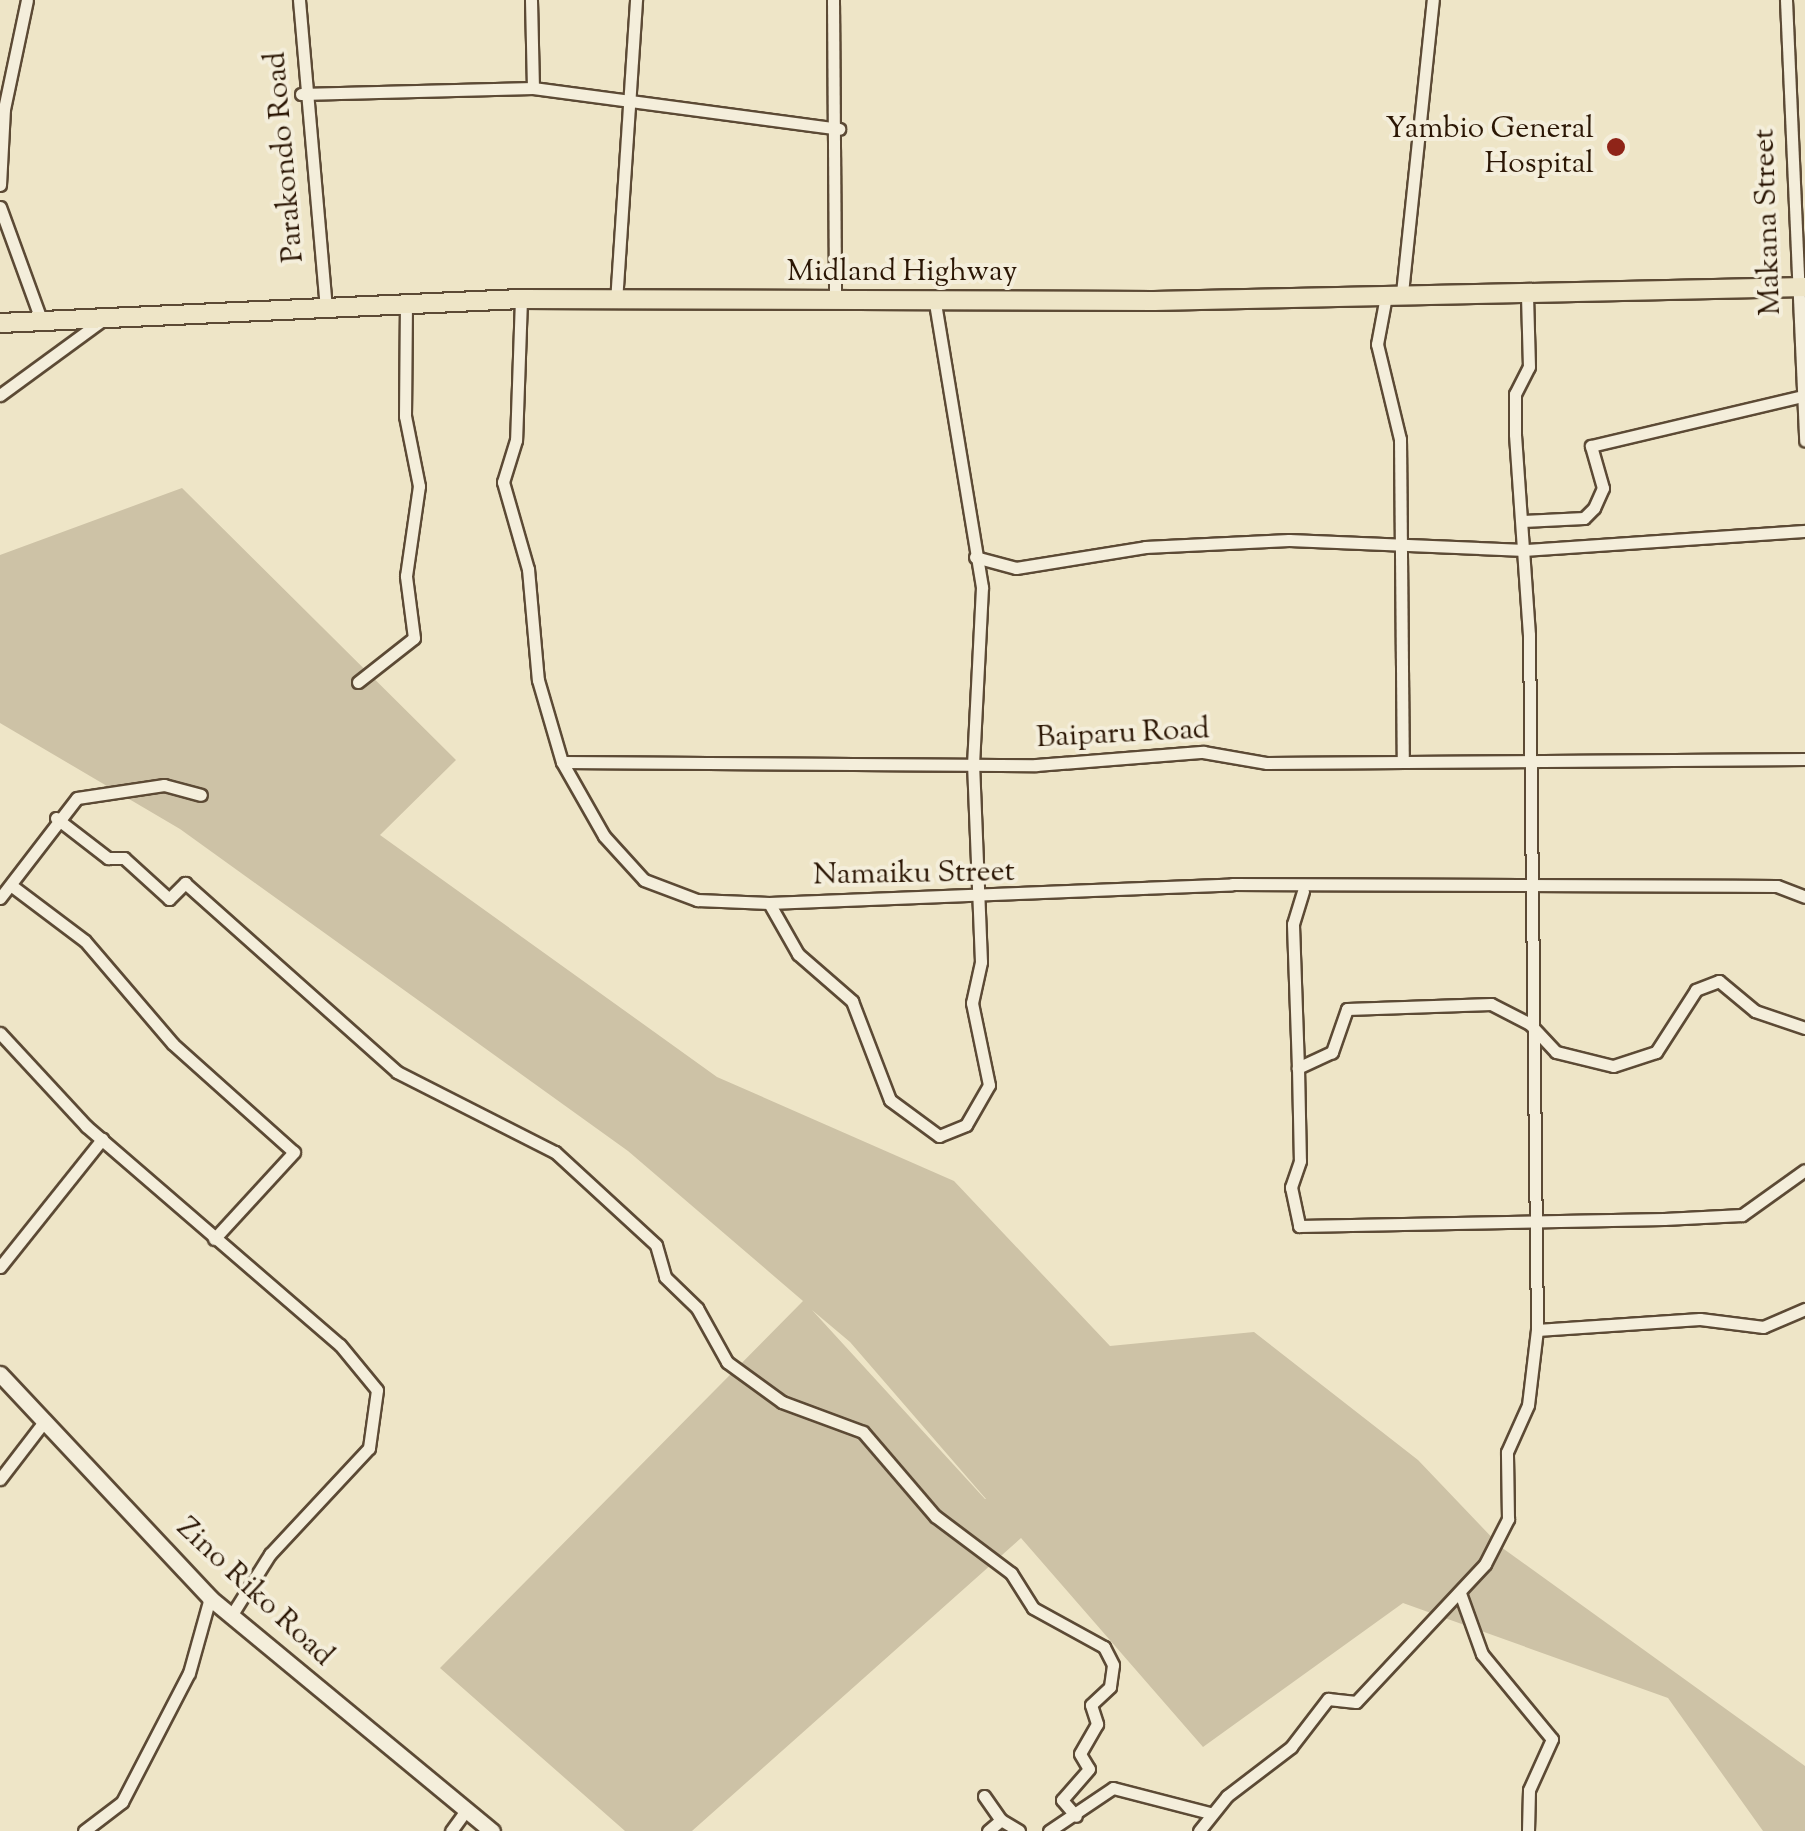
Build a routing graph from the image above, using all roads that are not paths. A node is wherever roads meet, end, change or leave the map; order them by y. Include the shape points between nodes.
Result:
1 (27, 0) edge
2 (300, 0) edge
3 (531, 0) edge
4 (636, 0) edge
5 (833, 0) edge
6 (1433, 0) edge
7 (1786, 0) edge
8 (533, 88) junction
9 (301, 94) junction
10 (632, 103) junction
11 (840, 128) junction
12 (0, 185) edge
13 (0, 207) edge
14 (1801, 287) edge
15 (1394, 295) junction
16 (1528, 296) junction
17 (521, 299) junction
18 (835, 299) junction
19 (616, 302) junction
20 (935, 302) junction
21 (406, 307) junction
22 (326, 309) junction
23 (40, 317) junction
24 (107, 317) junction
25 (0, 323) edge
26 (0, 395) edge
27 (1798, 397) junction
28 (1805, 442) edge
29 (1524, 522) junction
30 (1805, 532) edge
31 (1403, 543) junction
32 (1525, 550) junction
33 (975, 557) junction
34 (358, 682) dead end
35 (1402, 756) junction
36 (1528, 758) junction
37 (1805, 760) edge
38 (562, 762) junction
39 (972, 766) junction
40 (201, 795) dead end
41 (56, 818) junction
42 (1530, 883) junction
43 (12, 886) junction
44 (1303, 891) junction
45 (0, 898) edge
46 (1805, 898) edge
47 (974, 899) junction
48 (769, 903) junction
49 (1530, 1024) junction
50 (1805, 1028) edge
51 (0, 1033) edge
52 (1298, 1068) junction
53 (102, 1139) junction
54 (1805, 1170) edge
55 (1538, 1221) junction
56 (214, 1239) junction
57 (0, 1267) edge
58 (1805, 1309) edge
59 (1537, 1330) junction
60 (0, 1374) edge
61 (43, 1423) junction
62 (0, 1479) edge
63 (1460, 1593) junction
64 (210, 1598) junction
65 (231, 1616) junction
66 (984, 1796) dead end
67 (465, 1812) junction
68 (1210, 1813) junction
69 (1076, 1816) junction
70 (1001, 1820) junction
71 (84, 1831) edge
72 (451, 1831) edge
73 (492, 1831) edge
74 (988, 1831) edge
75 (1019, 1831) edge
76 (1049, 1831) edge
77 (1198, 1831) edge
78 (1528, 1831) edge

1 - 12 street via 4,109
2 - 9 street, Parakondo Road
3 - 8 street
4 - 10 street
5 - 11 street
6 - 15 street
7 - 14 street, Makana Street
8 - 9 street
8 - 10 street
9 - 22 street, Parakondo Road
10 - 11 street
10 - 19 street
11 - 18 street
13 - 23 street
14 - 16 main road, Midland Highway
14 - 27 street, Makana Street
15 - 16 main road, Midland Highway
15 - 20 main road, Midland Highway
15 - 31 street via 1377,344 1400,439
16 - 29 street via 1530,367 1515,394
17 - 19 main road, Midland Highway
17 - 21 main road, Midland Highway
17 - 38 street, Namaiku Street via 516,440 503,482 528,569 538,680
18 - 19 main road, Midland Highway
18 - 20 main road, Midland Highway
20 - 33 street
21 - 22 main road, Midland Highway
21 - 34 street via 405,416 419,486 406,576 414,638
22 - 24 main road, Midland Highway
23 - 24 main road, Midland Highway
23 - 25 main road, Midland Highway
24 - 26 street
27 - 28 street, Makana Street
27 - 29 street via 1591,446 1602,488 1594,508 1584,518
29 - 32 street
30 - 32 street
31 - 32 street
31 - 33 street via 1145,547 1016,568
31 - 35 street
32 - 36 street
33 - 39 street via 982,587
35 - 36 street, Baiparu Road
35 - 39 street, Baiparu Road via 1267,763 1204,752
36 - 37 street, Baiparu Road
36 - 42 street
38 - 39 street, Baiparu Road via 868,758
38 - 48 street, Namaiku Street via 604,836 644,880 697,900
39 - 47 street
40 - 41 street via 164,785 110,788 76,798
41 - 43 street
41 - 69 street via 108,858 124,858 169,899 185,883 397,1072 555,1152 656,1245 665,1277 696,1308 727,1362 782,1402 863,1432 934,1516 1012,1573 1033,1608 1104,1647 1113,1664 1110,1687 1090,1705 1098,1724 1080,1754 1088,1769 1062,1800
42 - 44 street, Namaiku Street
42 - 46 street, Namaiku Street via 1778,886
42 - 49 street
43 - 45 street
43 - 56 street via 85,941 173,1044 294,1152
44 - 47 street, Namaiku Street via 1232,884
44 - 52 street via 1293,924
47 - 48 street, Namaiku Street
47 - 48 street via 982,962 972,1003 989,1085 966,1125 939,1136 890,1100 852,1002 798,954
49 - 50 street via 1556,1052 1613,1066 1656,1052 1696,990 1719,981 1756,1010
49 - 52 street via 1491,1004 1347,1008 1332,1052
49 - 55 street
51 - 53 street
52 - 55 street via 1298,1226
53 - 56 street
53 - 57 street
54 - 55 street via 1742,1215
55 - 59 street
56 - 65 street via 340,1345 376,1390 380,1414 368,1448 270,1554
58 - 59 street via 1763,1327 1700,1319
59 - 63 street via 1528,1405 1507,1452 1508,1519
60 - 61 street, Zino Riko Road
61 - 62 street
61 - 64 street, Zino Riko Road
63 - 68 street via 1356,1702 1328,1699 1291,1747
63 - 78 street via 1482,1654 1552,1739 1530,1790
64 - 65 street, Zino Riko Road
64 - 71 street via 189,1673 122,1802
65 - 67 street, Zino Riko Road
66 - 70 street
67 - 72 street
67 - 73 street, Zino Riko Road
68 - 69 street via 1112,1788
68 - 77 street
69 - 76 street
70 - 74 street
70 - 75 street

